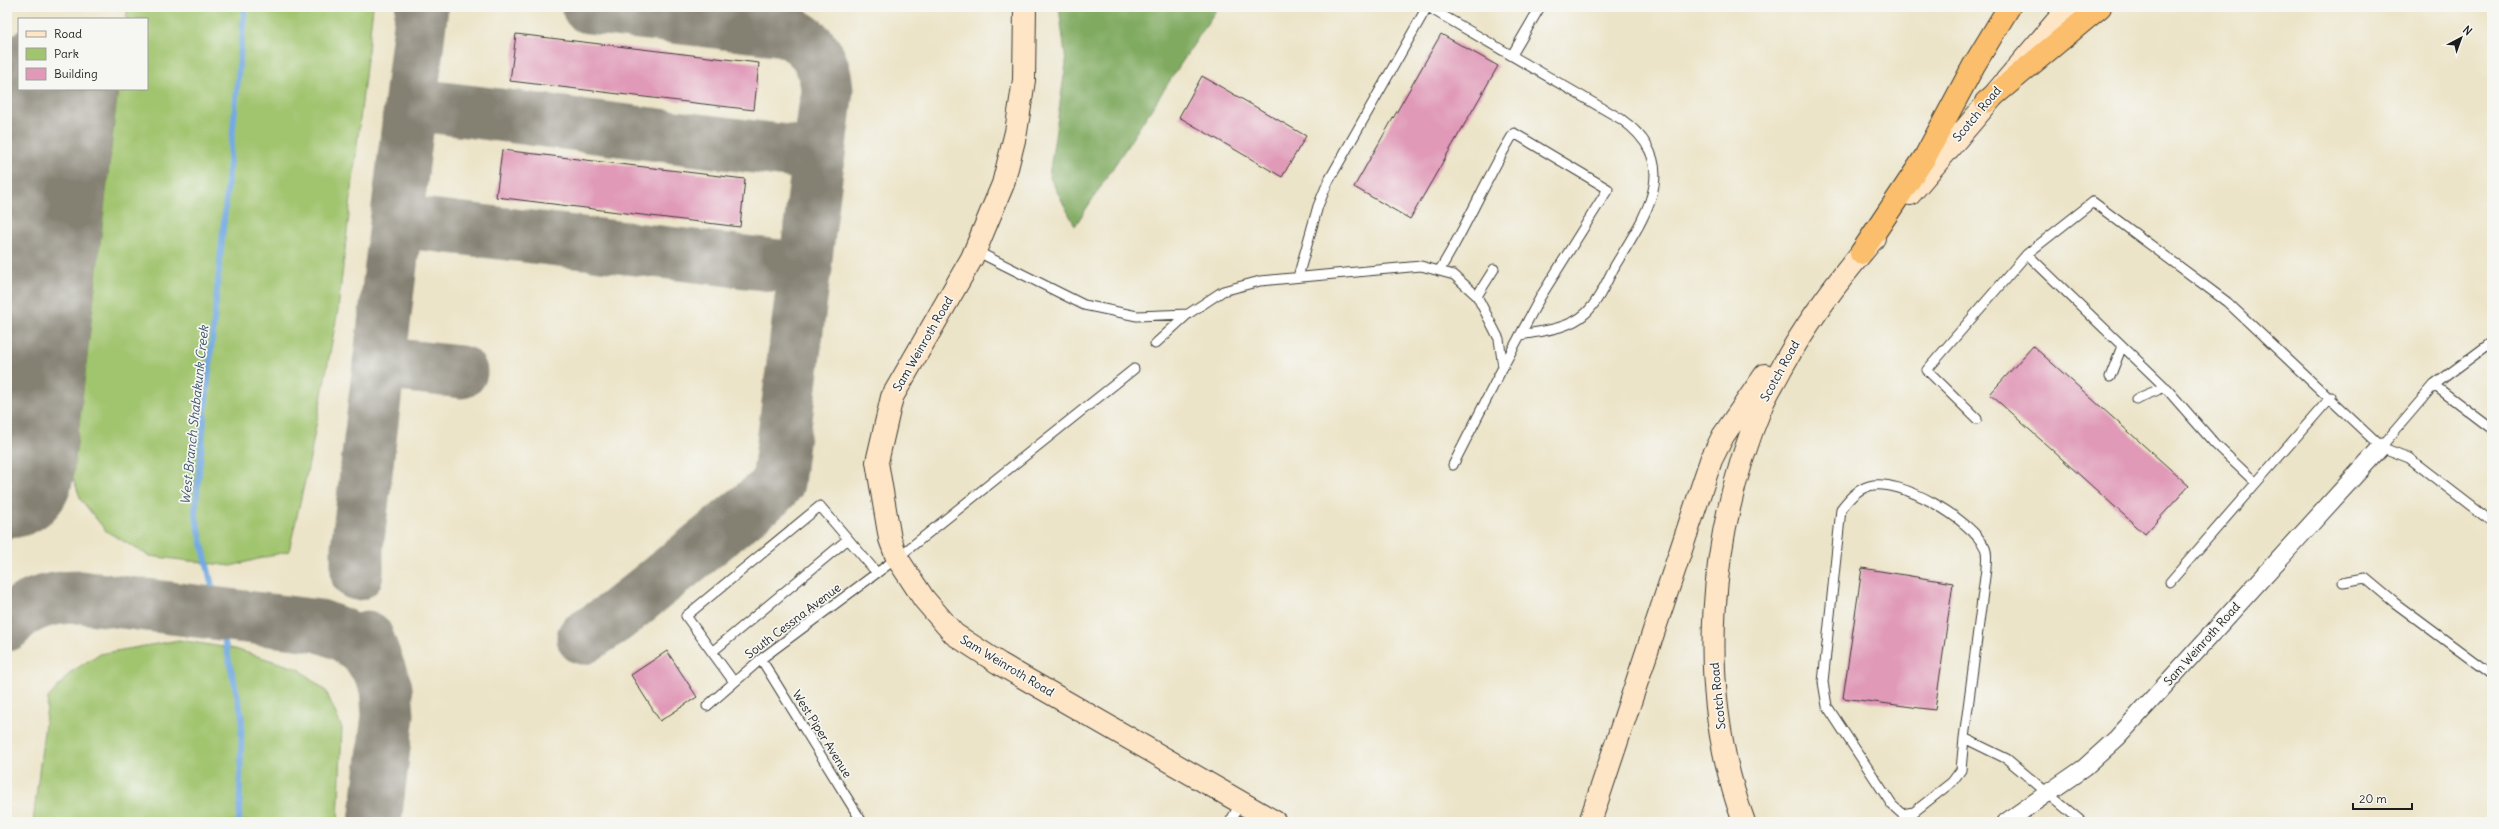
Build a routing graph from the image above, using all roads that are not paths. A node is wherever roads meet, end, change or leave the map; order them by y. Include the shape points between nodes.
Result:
1 (1025, 7) edge
2 (1427, 7) edge
3 (1540, 7) edge
4 (2009, 7) edge
5 (2069, 7) edge
6 (2100, 7) edge
7 (1512, 55) junction
8 (1986, 102) junction
9 (976, 251) junction
10 (1860, 253) junction
11 (2027, 254) junction
12 (1494, 269) dead end
13 (1439, 271) junction
14 (1298, 277) junction
15 (1477, 296) junction
16 (1188, 314) junction
17 (1803, 330) junction
18 (1520, 335) junction
19 (2492, 342) edge
20 (1155, 344) dead end
21 (2122, 346) junction
22 (1503, 367) junction
23 (1134, 369) dead end
24 (2110, 376) dead end
25 (2434, 385) junction
26 (2165, 387) junction
27 (2331, 397) junction
28 (2136, 399) dead end
29 (1977, 419) dead end
30 (2492, 429) edge
31 (2381, 447) junction
32 (1453, 465) dead end
33 (2256, 483) junction
34 (2492, 522) edge
35 (848, 539) junction
36 (897, 558) junction
37 (876, 573) junction
38 (2170, 582) dead end
39 (2343, 582) dead end
40 (712, 652) junction
41 (761, 659) junction
42 (2492, 674) edge
43 (734, 682) junction
44 (707, 706) dead end
45 (1964, 738) junction
46 (2049, 792) junction
47 (1241, 802) junction
48 (862, 822) edge
49 (1230, 822) edge
50 (1275, 822) edge
51 (1590, 822) edge
52 (1744, 822) edge
53 (2006, 822) edge
54 (2082, 822) edge

1 - 9 main road, Sam Weinroth Road via 1024,80 1016,132 1003,184
2 - 7 lane
2 - 14 lane via 1328,182 1318,206
3 - 7 lane
4 - 10 highway via 1974,65 1925,157
5 - 8 main road, Scotch Road
6 - 8 highway
7 - 18 lane via 1630,125 1651,151 1656,172 1653,197 1586,313 1558,328
8 - 10 main road, Scotch Road
9 - 16 lane via 1084,305 1136,316
9 - 36 main road, Sam Weinroth Road via 892,397 878,462 890,539
10 - 17 main road, Scotch Road
11 - 21 lane
11 - 27 lane via 2093,202 2228,302
11 - 29 lane via 1927,370
12 - 15 lane
13 - 14 lane via 1421,266
13 - 15 lane via 1454,275
13 - 18 lane via 1456,245 1492,168 1514,133 1608,189 1541,296
14 - 16 lane via 1260,280 1223,291
15 - 22 lane via 1499,339
16 - 20 lane
17 - 51 main road via 1771,367 1739,412 1711,460
17 - 52 main road, Scotch Road via 1762,404 1747,444 1728,513 1719,563 1714,614 1714,672 1719,722 1728,768
18 - 22 lane
19 - 25 lane
21 - 24 lane
21 - 26 lane
22 - 32 lane
23 - 36 lane, South Cessna Avenue
25 - 30 lane
25 - 31 lane
26 - 28 lane
26 - 33 lane via 2215,444
27 - 31 lane
27 - 33 lane
31 - 34 lane via 2409,458
31 - 46 street, Sam Weinroth Road via 2117,738 2084,768
33 - 38 lane
35 - 37 lane
35 - 40 lane
35 - 40 lane via 820,506 686,616
36 - 37 lane, South Cessna Avenue
36 - 47 main road, Sam Weinroth Road via 924,599 954,634 1000,664
37 - 41 lane, South Cessna Avenue
39 - 42 lane via 2365,578
40 - 43 lane
41 - 43 lane, South Cessna Avenue
41 - 48 lane, West Piper Avenue
43 - 44 lane, South Cessna Avenue
45 - 45 lane via 1986,569 1986,549 1972,529 1932,501 1892,486 1869,486 1851,496 1841,510 1822,682 1827,706 1892,805 1902,814 1914,812 1952,782 1961,770
45 - 46 lane via 2007,759
46 - 53 street, Sam Weinroth Road
46 - 54 lane
47 - 49 lane
47 - 50 main road, Sam Weinroth Road

